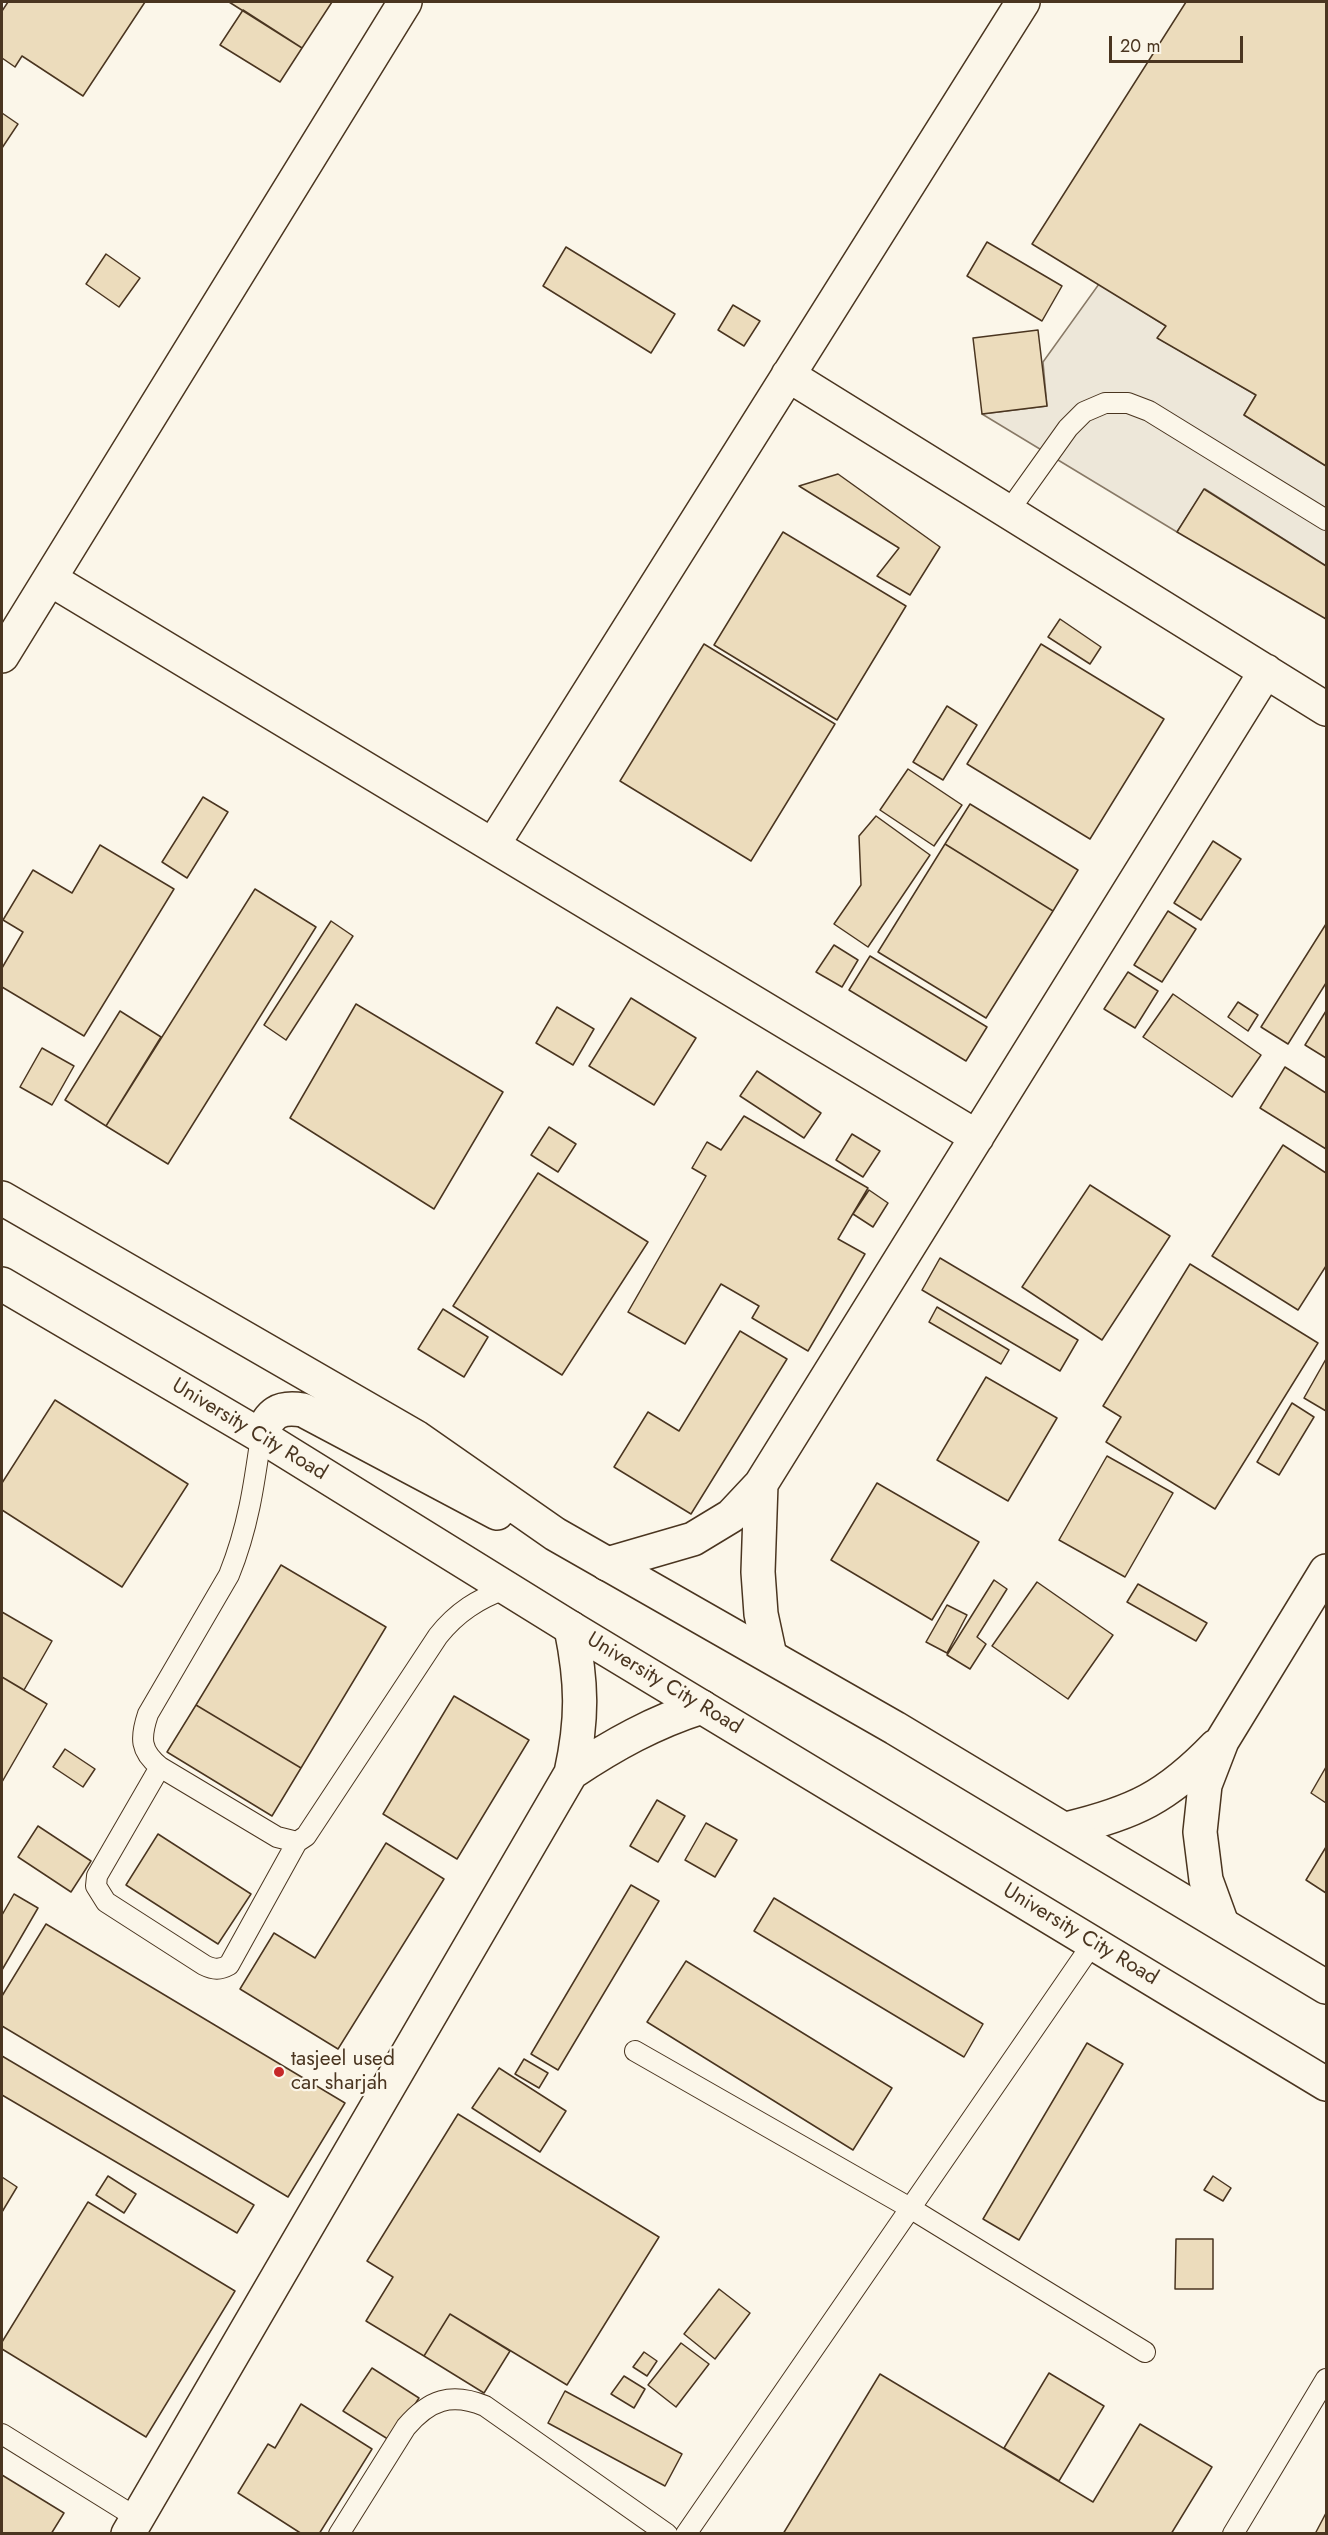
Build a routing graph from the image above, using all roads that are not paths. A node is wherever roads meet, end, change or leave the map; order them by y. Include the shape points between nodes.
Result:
1 (405, 2) edge
2 (1023, 2) edge
3 (788, 375) junction
4 (1008, 512) junction
5 (1326, 520) edge
6 (50, 579) junction
7 (2, 656) edge
8 (1266, 671) junction
9 (1326, 709) edge
10 (493, 845) junction
11 (977, 1137) junction
12 (2, 1198) edge
13 (2, 1284) edge
14 (261, 1436) junction
15 (761, 1484) junction
16 (555, 1534) junction
17 (607, 1564) junction
18 (1326, 1571) edge
19 (507, 1588) junction
20 (571, 1628) junction
21 (770, 1656) junction
22 (702, 1707) junction
23 (1222, 1741) junction
24 (160, 1767) junction
25 (571, 1773) junction
26 (1066, 1829) junction
27 (297, 1842) junction
28 (1222, 1924) junction
29 (1093, 1943) junction
30 (1326, 1987) edge
31 (635, 2051) dead end
32 (1326, 2084) edge
33 (910, 2208) junction
34 (1145, 2352) dead end
35 (1326, 2379) edge
36 (2, 2434) edge
37 (132, 2526) edge
38 (339, 2534) edge
39 (667, 2534) edge
40 (686, 2534) edge
41 (1233, 2534) edge

1 - 6 street
2 - 3 street
3 - 4 street
3 - 10 street
4 - 5 lane via 1068,428 1084,412 1105,403 1128,403 1149,411
4 - 8 street
6 - 7 street
6 - 10 street
8 - 9 street
8 - 11 street
10 - 11 street
11 - 15 street
12 - 16 street via 416,1437
13 - 14 street, University City Road
14 - 16 street via 276,1412 289,1407 303,1410 486,1508
14 - 19 street, University City Road
14 - 24 lane via 250,1510 229,1575 148,1714 142,1731 148,1758
15 - 17 street via 731,1516 693,1539
15 - 21 street via 758,1572
16 - 17 street
17 - 21 street
18 - 23 street
19 - 20 street, University City Road
19 - 27 lane via 468,1606 452,1619 306,1836
20 - 22 street, University City Road
20 - 25 street via 581,1700 579,1737
21 - 26 street
22 - 25 street via 634,1733
22 - 29 street, University City Road
23 - 26 street via 1189,1774 1152,1800 1110,1818
23 - 28 street via 1205,1785 1200,1832 1206,1880
24 - 27 lane via 278,1837
24 - 27 lane via 97,1876 96,1886 106,1902 204,1965 213,1969 229,1965
25 - 37 street
26 - 28 street
28 - 30 street
29 - 32 street, University City Road
29 - 33 lane
31 - 33 lane
33 - 34 lane
33 - 40 lane
35 - 41 lane
36 - 37 lane
38 - 39 lane via 418,2414 433,2403 468,2399 492,2411

